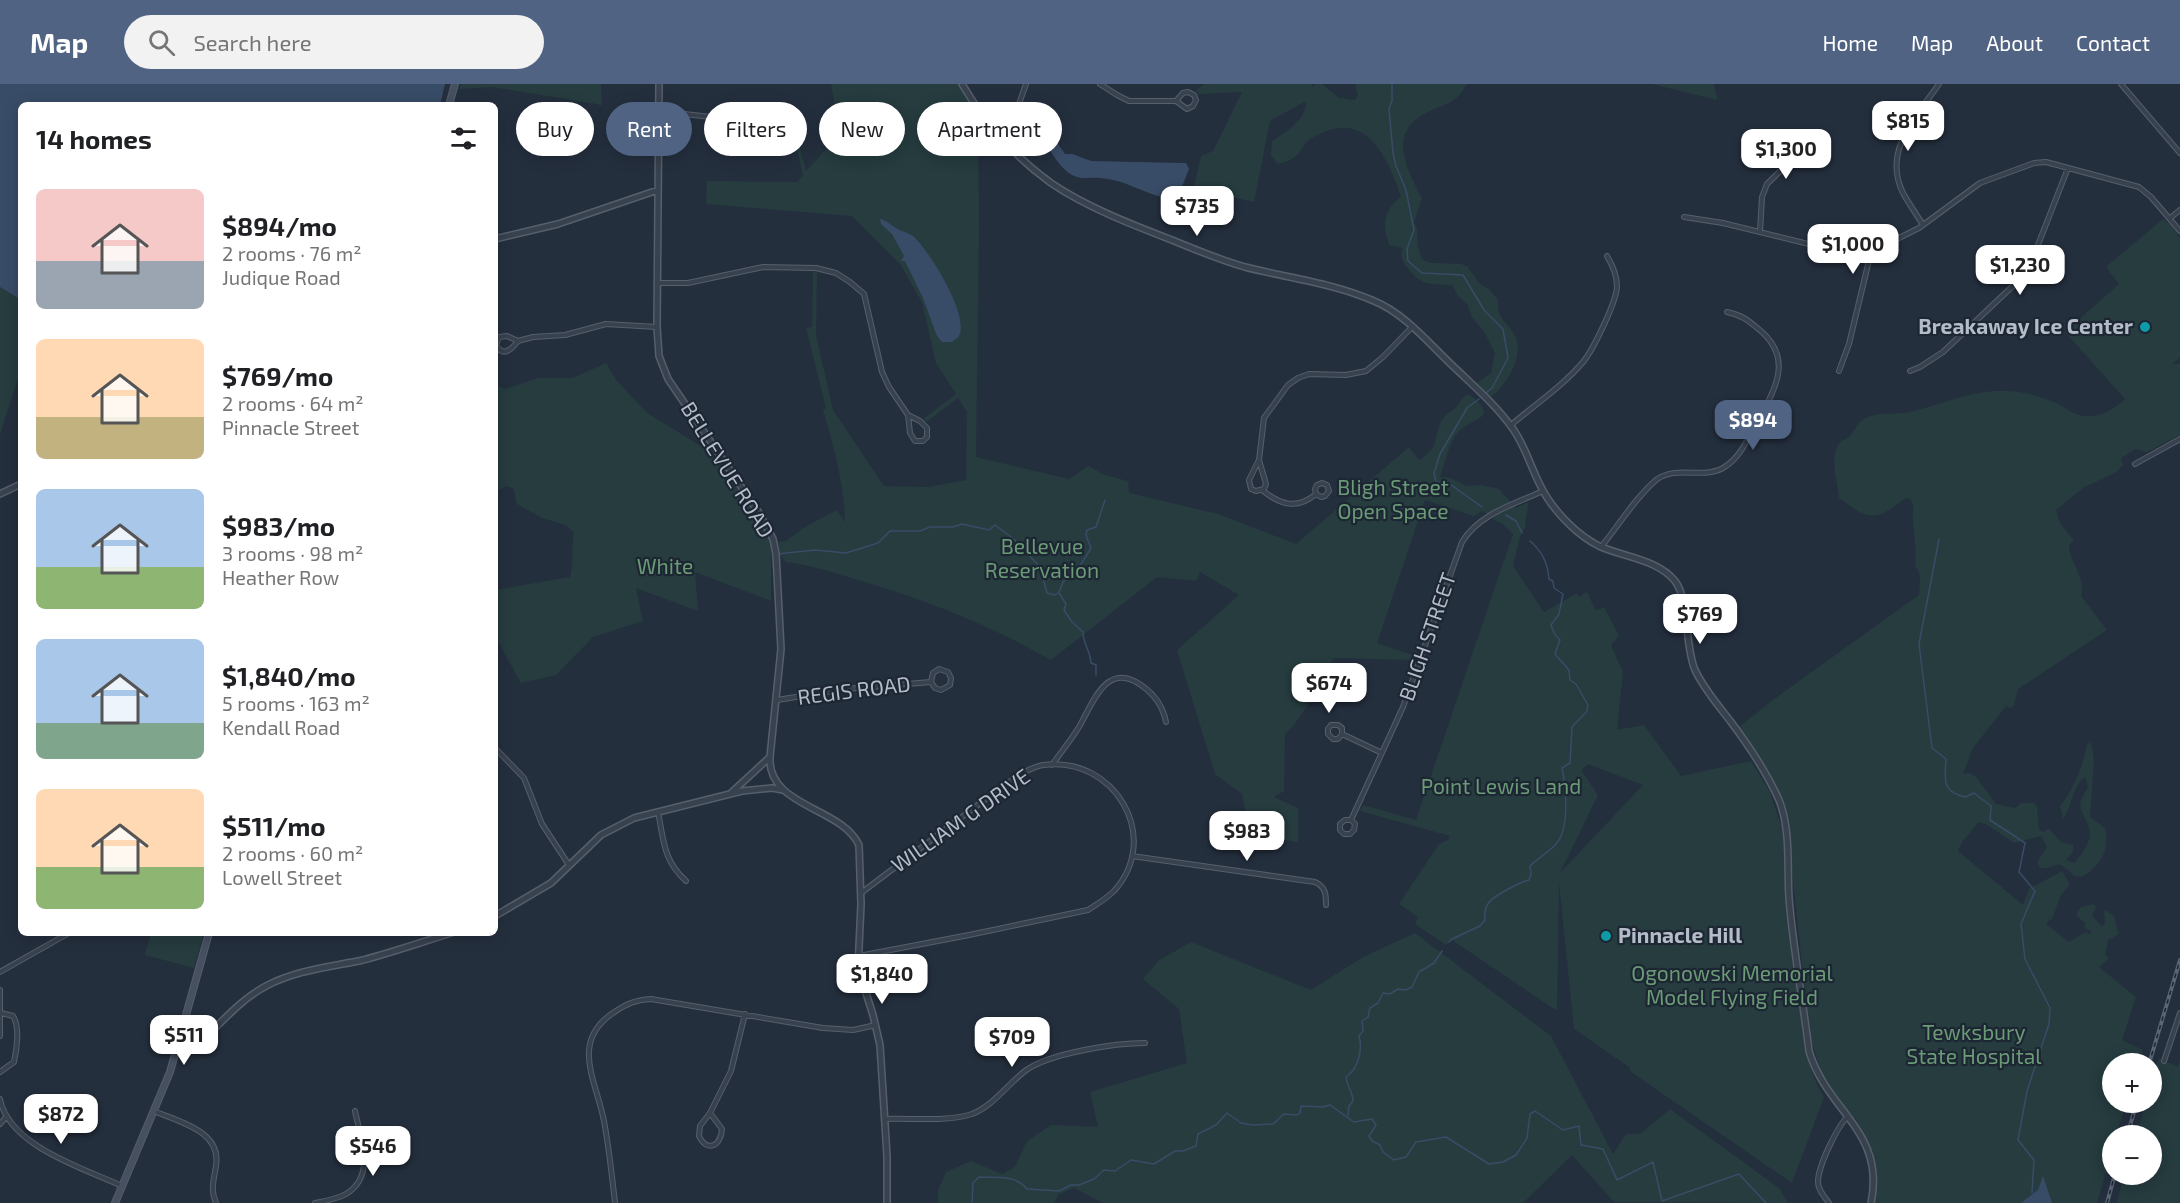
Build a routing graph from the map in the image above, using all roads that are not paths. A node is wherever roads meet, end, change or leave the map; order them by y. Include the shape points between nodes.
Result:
1 (454, 84) edge
2 (658, 84) edge
3 (962, 84) edge
4 (1026, 84) edge
5 (1100, 84) edge
6 (1939, 84) edge
7 (2121, 84) edge
8 (1176, 101) junction
9 (450, 102) edge
10 (658, 102) edge
11 (973, 102) edge
12 (1020, 102) edge
13 (768, 117) joint
14 (1820, 132) dead end
15 (2180, 153) edge
16 (658, 156) edge
17 (1019, 156) edge
18 (2068, 168) junction
19 (658, 190) junction
20 (2180, 210) edge
21 (1684, 217) dead end
22 (2170, 218) junction
23 (1923, 225) junction
24 (2180, 231) edge
25 (1760, 232) junction
26 (498, 238) edge
27 (1871, 252) junction
28 (1607, 256) dead end
29 (657, 283) junction
30 (1727, 312) dead end
31 (657, 327) junction
32 (1412, 327) junction
33 (498, 340) edge
34 (518, 341) junction
35 (498, 348) edge
36 (1839, 371) dead end
37 (1910, 371) dead end
38 (908, 415) junction
39 (1510, 426) junction
40 (2180, 439) edge
41 (1259, 460) junction
42 (2135, 464) dead end
43 (18, 485) edge
44 (1262, 490) junction
45 (1543, 491) junction
46 (0, 494) edge
47 (1316, 494) dead end
48 (1601, 547) junction
49 (931, 682) junction
50 (777, 700) junction
51 (1166, 722) dead end
52 (1342, 734) dead end
53 (498, 751) edge
54 (1382, 753) junction
55 (770, 757) junction
56 (1051, 765) junction
57 (783, 790) junction
58 (730, 794) junction
59 (657, 811) junction
60 (1351, 820) junction
61 (1132, 856) junction
62 (569, 865) junction
63 (686, 881) dead end
64 (861, 893) junction
65 (1326, 905) dead end
66 (498, 914) edge
67 (64, 936) edge
68 (208, 936) edge
69 (441, 936) edge
70 (859, 956) junction
71 (0, 972) edge
72 (0, 990) edge
73 (1, 1013) edge
74 (2180, 1013) edge
75 (745, 1014) junction
76 (876, 1025) junction
77 (0, 1036) edge
78 (1145, 1043) dead end
79 (177, 1049) junction
80 (2164, 1061) dead end
81 (0, 1072) edge
82 (0, 1099) edge
83 (154, 1111) junction
84 (355, 1111) dead end
85 (710, 1113) junction
86 (1848, 1116) junction
87 (6, 1117) junction
88 (885, 1119) junction
89 (0, 1124) edge
90 (122, 1186) junction
91 (115, 1203) edge
92 (216, 1203) edge
93 (315, 1203) edge
94 (615, 1203) edge
95 (887, 1203) edge
96 (1829, 1203) edge
97 (1871, 1203) edge

1 - 9 main road
2 - 10 street, BELLEVUE ROAD
3 - 11 street
4 - 12 street
5 - 8 street via 1132,101
6 - 23 street via 1905,131 1896,156 1903,192
7 - 15 street
8 - 8 street via 1186,92 1196,98 1189,109
13 - 13 street via 788,109 796,118 786,126
14 - 25 street via 1767,184 1762,197
16 - 19 street, BELLEVUE ROAD
17 - 32 street via 1054,185 1113,216 1239,266 1342,289 1378,302
18 - 22 street via 2139,187
18 - 23 street via 2042,161 1980,183
18 - 37 street via 2036,250 2016,283 1943,352
19 - 26 street via 558,224
19 - 29 street, BELLEVUE ROAD
20 - 22 street
21 - 25 street
22 - 24 street
23 - 27 street
25 - 27 street via 1845,254
27 - 36 street via 1850,344
28 - 39 street via 1615,273 1616,294 1590,353
29 - 31 street, BELLEVUE ROAD
29 - 38 street via 688,283 763,267 816,268 836,273 864,294 882,372
30 - 48 street via 1744,317 1775,346 1779,368 1771,398 1734,461 1713,472 1663,476 1648,488
31 - 34 street via 606,324 565,335
31 - 50 street, BELLEVUE ROAD via 659,356 668,379 773,539 781,649
32 - 39 street
32 - 41 street via 1366,371 1309,374 1288,385 1264,418
33 - 34 street via 507,336
34 - 35 street via 511,350
38 - 38 street via 927,428 923,441 917,442 911,436
39 - 45 street
40 - 42 street
41 - 44 street via 1266,480
41 - 44 street via 1248,483 1253,490
43 - 46 street
44 - 47 street via 1286,505 1303,503
45 - 48 street via 1571,525
45 - 54 street, BLIGH STREET via 1484,519 1466,534 1403,707
48 - 86 street via 1653,565 1676,584 1696,672 1780,802 1809,1052 1826,1089
49 - 49 street, REGIS ROAD via 933,673 939,669 951,678 945,690 938,690
49 - 50 street, REGIS ROAD
50 - 55 street, BELLEVUE ROAD
51 - 56 street via 1163,708 1142,685 1116,679 1095,695
52 - 54 street
53 - 62 street via 524,778 542,824
54 - 60 street, BLIGH STREET
55 - 57 street, BELLEVUE ROAD via 771,771
55 - 58 street
56 - 61 street, WILLIAM G DRIVE via 1082,768 1109,784 1130,815
56 - 64 street, WILLIAM G DRIVE via 1041,765 1017,777
57 - 58 street
57 - 64 street via 856,838
58 - 59 street
59 - 62 street via 601,835
59 - 63 street via 668,859
60 - 60 street, BLIGH STREET via 1340,824 1344,834 1354,830
61 - 65 street via 1315,882 1326,893
61 - 70 street, WILLIAM G DRIVE via 1114,891 1088,910
62 - 66 street via 546,886
64 - 70 street
67 - 71 street
68 - 79 main road
69 - 79 street via 279,980 240,1004 196,1046
70 - 76 street via 860,977
72 - 73 street
73 - 77 street
73 - 81 street via 13,1016 17,1029 14,1062
74 - 80 street
75 - 76 street via 842,1030
75 - 85 street via 730,1071
75 - 94 street via 637,1000 627,1003 595,1028 589,1059 606,1134
76 - 88 street
78 - 88 street via 1107,1046 1039,1063 973,1113
79 - 83 main road
82 - 87 street
83 - 90 main road
83 - 92 street via 200,1131 212,1142 217,1154 212,1190
84 - 93 street via 365,1156 362,1176 346,1194
85 - 85 street via 722,1129 718,1143 709,1145 699,1136 700,1126
86 - 96 street via 1837,1128 1819,1174 1819,1188
86 - 97 street via 1862,1136 1872,1162 1875,1182
87 - 89 street
87 - 90 street via 32,1142
88 - 95 street
90 - 91 main road

